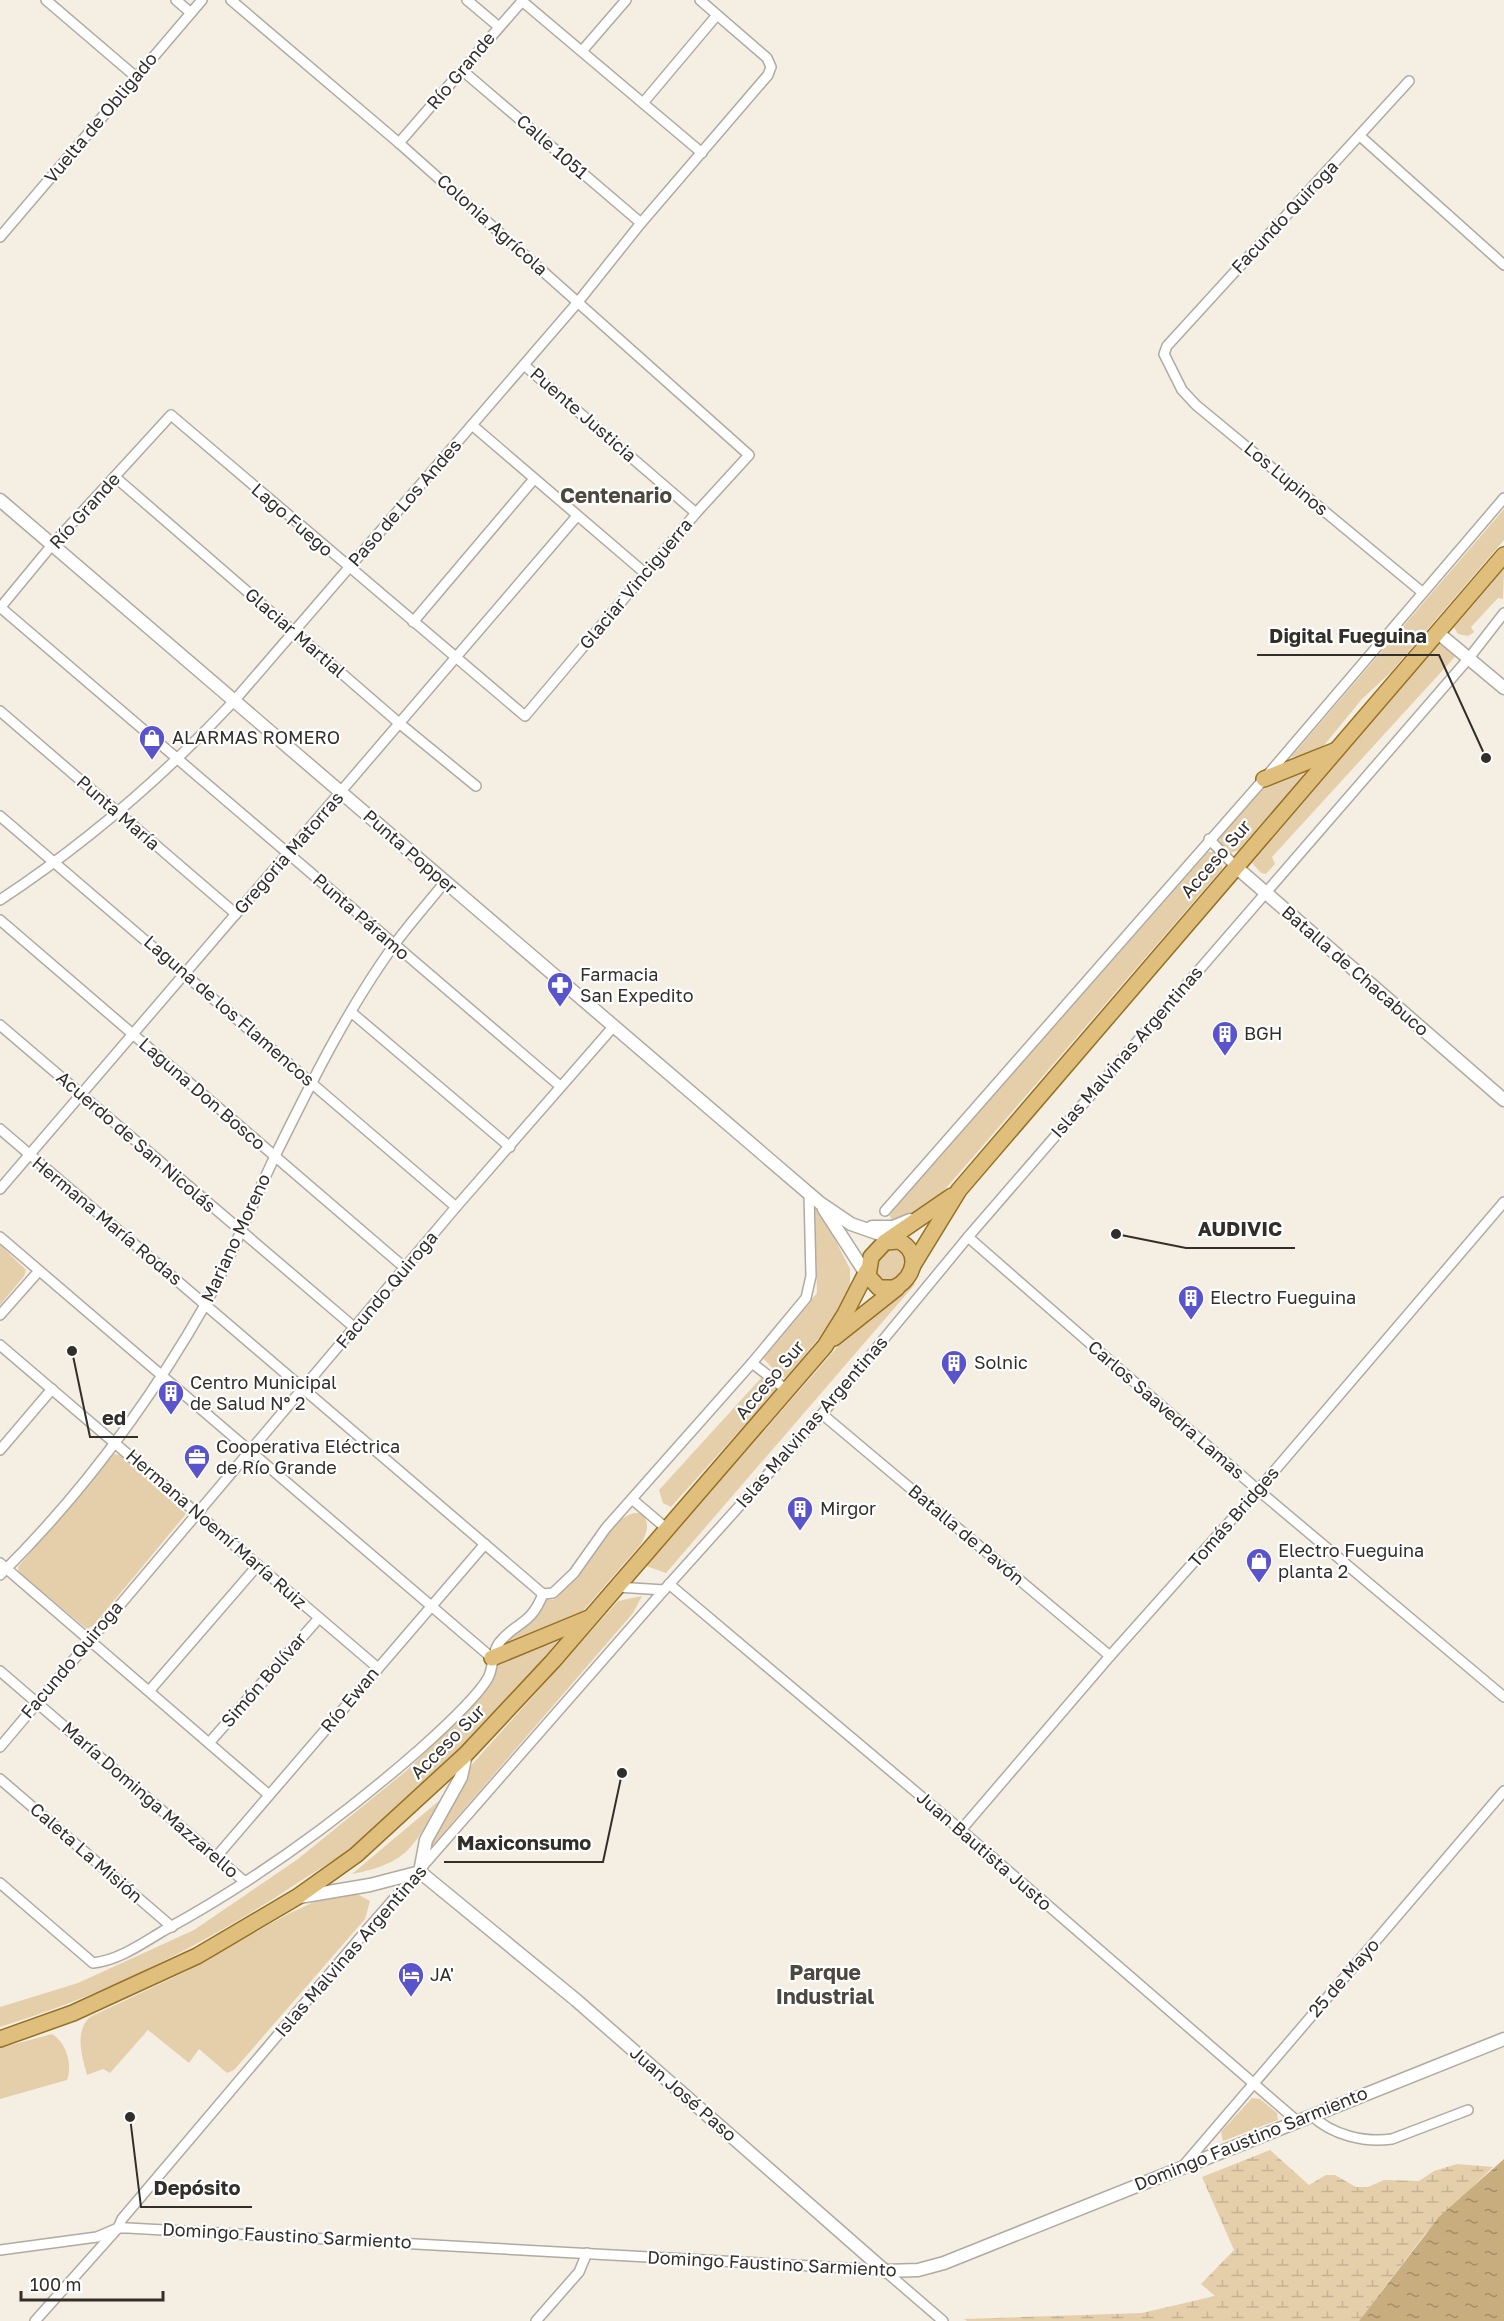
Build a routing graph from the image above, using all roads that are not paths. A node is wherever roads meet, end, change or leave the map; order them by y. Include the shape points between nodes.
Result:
1 (46, 0) edge
2 (176, 0) edge
3 (202, 0) edge
4 (231, 0) edge
5 (467, 0) edge
6 (523, 0) edge
7 (626, 0) edge
8 (700, 0) edge
9 (191, 13) junction
10 (717, 15) junction
11 (499, 27) junction
12 (582, 51) junction
13 (463, 71) junction
14 (136, 77) junction
15 (1409, 81) dead end
16 (643, 103) junction
17 (1360, 136) junction
18 (399, 143) junction
19 (702, 153) junction
20 (641, 223) junction
21 (0, 237) edge
22 (1504, 265) edge
23 (578, 302) junction
24 (1164, 354) joint
25 (524, 365) junction
26 (171, 415) joint
27 (472, 425) junction
28 (749, 455) joint
29 (115, 477) junction
30 (534, 479) junction
31 (1504, 498) edge
32 (0, 500) edge
33 (696, 513) junction
34 (577, 516) junction
35 (52, 545) junction
36 (1504, 555) edge
37 (348, 568) junction
38 (646, 574) junction
39 (1422, 592) junction
40 (0, 607) edge
41 (1504, 614) edge
42 (413, 622) junction
43 (294, 632) junction
44 (1437, 632) junction
45 (455, 657) junction
46 (1469, 658) junction
47 (1504, 688) edge
48 (234, 701) junction
49 (0, 711) edge
50 (525, 716) joint
51 (399, 723) junction
52 (1337, 750) junction
53 (179, 760) junction
54 (1264, 779) junction
55 (477, 786) dead end
56 (341, 792) junction
57 (118, 813) junction
58 (0, 816) edge
59 (1209, 839) junction
60 (289, 853) junction
61 (56, 863) junction
62 (1236, 867) junction
63 (445, 882) junction
64 (1265, 893) junction
65 (0, 900) edge
66 (236, 914) junction
67 (0, 920) edge
68 (394, 946) junction
69 (186, 973) junction
70 (351, 1012) junction
71 (0, 1025) edge
72 (613, 1027) junction
73 (133, 1034) junction
74 (312, 1082) junction
75 (560, 1086) junction
76 (81, 1094) junction
77 (1504, 1100) edge
78 (0, 1129) edge
79 (510, 1147) junction
80 (29, 1154) junction
81 (275, 1157) junction
82 (0, 1189) edge
83 (959, 1190) junction
84 (809, 1194) junction
85 (1504, 1202) edge
86 (820, 1203) junction
87 (456, 1207) junction
88 (933, 1210) junction
89 (885, 1211) dead end
90 (851, 1224) junction
91 (240, 1231) junction
92 (0, 1237) edge
93 (968, 1237) junction
94 (892, 1240) junction
95 (913, 1265) junction
96 (405, 1268) junction
97 (38, 1272) junction
98 (868, 1276) junction
99 (900, 1286) junction
100 (205, 1304) junction
101 (0, 1315) edge
102 (354, 1328) junction
103 (0, 1344) edge
104 (825, 1346) junction
105 (752, 1363) junction
106 (161, 1375) junction
107 (52, 1389) junction
108 (303, 1389) junction
109 (789, 1390) junction
110 (822, 1413) junction
111 (115, 1442) junction
112 (0, 1450) edge
113 (251, 1452) junction
114 (1258, 1490) junction
115 (633, 1500) junction
116 (197, 1513) junction
117 (667, 1528) junction
118 (485, 1544) junction
119 (258, 1565) junction
120 (2, 1569) edge
121 (616, 1587) junction
122 (666, 1587) junction
123 (543, 1594) junction
124 (431, 1606) junction
125 (319, 1617) junction
126 (592, 1617) junction
127 (89, 1639) junction
128 (1110, 1656) junction
129 (492, 1658) junction
130 (378, 1668) junction
131 (0, 1671) edge
132 (150, 1690) junction
133 (1504, 1697) edge
134 (37, 1703) junction
135 (209, 1743) junction
136 (0, 1747) edge
137 (466, 1754) junction
138 (0, 1779) edge
139 (1504, 1791) edge
140 (269, 1795) junction
141 (961, 1830) junction
142 (217, 1856) junction
143 (420, 1872) junction
144 (245, 1882) junction
145 (0, 1883) edge
146 (297, 1897) junction
147 (172, 1927) junction
148 (0, 2039) edge
149 (1504, 2039) edge
150 (1253, 2084) junction
151 (1468, 2110) dead end
152 (1311, 2115) junction
153 (1297, 2121) junction
154 (1184, 2165) junction
155 (118, 2228) junction
156 (0, 2250) edge
157 (587, 2253) junction
158 (885, 2271) junction
159 (35, 2321) edge
160 (536, 2321) edge
161 (943, 2321) edge

1 - 14 street
2 - 9 street
3 - 9 street, Vuelta de Obligado
4 - 18 street, Colonia Agrícola
5 - 11 street
6 - 11 street, Río Grande
6 - 12 street
7 - 12 street
8 - 10 street
9 - 14 street, Vuelta de Obligado
10 - 16 street
10 - 19 street, Paso de Los Andes via 768,57 771,67
11 - 13 street, Río Grande
12 - 16 street
13 - 18 street, Río Grande
13 - 20 street, Calle 1051
14 - 21 street, Vuelta de Obligado
15 - 17 street, Facundo Quiroga
16 - 19 street
17 - 22 street
17 - 24 street, Facundo Quiroga via 1167,346
18 - 23 street, Colonia Agrícola
19 - 20 street, Paso de Los Andes
20 - 23 street, Paso de Los Andes
23 - 25 street, Paso de Los Andes
23 - 28 street, Colonia Agrícola
24 - 39 street, Los Lupinos via 1182,390 1196,405
25 - 27 street, Paso de Los Andes
25 - 33 street, Puente Justicia
26 - 29 street, Río Grande
26 - 37 street, Lago Fuego
27 - 30 street
27 - 37 street, Paso de Los Andes
28 - 33 street, Glaciar Vinciguerra
29 - 35 street, Río Grande
29 - 43 street, Glaciar Martial
30 - 34 street
30 - 42 street
31 - 39 street
32 - 35 street, Punta Popper
33 - 38 street, Glaciar Vinciguerra
34 - 38 street
34 - 45 street, Gregoria Matorras
35 - 40 street, Río Grande
35 - 48 street, Punta Popper
36 - 44 main road, Acceso Sur
37 - 42 street, Lago Fuego
37 - 43 street, Paso de Los Andes
38 - 50 street, Glaciar Vinciguerra
39 - 54 street
40 - 53 street, Punta Páramo
41 - 46 street, Islas Malvinas Argentinas
42 - 45 street, Lago Fuego
43 - 48 street, Paso de Los Andes
43 - 51 street, Glaciar Martial
44 - 46 street
44 - 52 main road, Acceso Sur
45 - 50 street, Lago Fuego
45 - 51 street, Gregoria Matorras
46 - 47 street
46 - 64 street, Islas Malvinas Argentinas
48 - 53 street, Paso de Los Andes
48 - 56 street, Punta Popper
49 - 57 street, Punta María
51 - 55 street, Glaciar Martial
51 - 56 street, Gregoria Matorras
52 - 54 main road
52 - 62 main road, Acceso Sur
53 - 57 street, Paso de Los Andes
53 - 60 street, Punta Páramo
54 - 59 street
56 - 60 street, Gregoria Matorras
56 - 63 street, Punta Popper
57 - 61 street, Paso de Los Andes
57 - 66 street, Punta María
58 - 61 street, Laguna de los Flamencos
59 - 62 street, Batalla de Chacabuco
59 - 89 street
60 - 66 street, Gregoria Matorras
60 - 68 street, Punta Páramo
61 - 65 street, Paso de Los Andes
61 - 69 street, Laguna de los Flamencos
62 - 64 street, Batalla de Chacabuco
62 - 83 main road, Acceso Sur
63 - 68 street, Mariano Moreno
63 - 72 street, Punta Popper
64 - 77 street, Batalla de Chacabuco
64 - 93 street, Islas Malvinas Argentinas
66 - 69 street, Gregoria Matorras
67 - 73 street, Laguna Don Bosco
68 - 70 street, Mariano Moreno
68 - 75 street, Punta Páramo
69 - 73 street, Gregoria Matorras
69 - 74 street, Laguna de los Flamencos
70 - 74 street, Mariano Moreno
70 - 79 street
71 - 76 street, Acuerdo de San Nicolás
72 - 75 street, Facundo Quiroga
72 - 84 street, Punta Popper
73 - 76 street, Gregoria Matorras
73 - 81 street, Laguna Don Bosco
74 - 81 street, Mariano Moreno
74 - 87 street, Laguna de los Flamencos
75 - 79 street, Facundo Quiroga
76 - 80 street, Gregoria Matorras
76 - 91 street, Acuerdo de San Nicolás
78 - 80 street, Hermana María Rodas
79 - 87 street, Facundo Quiroga
80 - 82 street, Gregoria Matorras
80 - 100 street, Hermana María Rodas
81 - 91 street, Mariano Moreno
81 - 96 street, Laguna Don Bosco
83 - 88 main road, Acceso Sur
83 - 95 main road, Acceso Sur
84 - 86 street, Punta Popper
84 - 105 street via 806,1298
85 - 114 street, Tomás Bridges
86 - 90 street, Punta Popper
86 - 98 street, Punta Popper
87 - 96 street, Facundo Quiroga
88 - 90 street via 893,1227
88 - 94 main road, Acceso Sur
90 - 94 street, Punta Popper
91 - 100 street, Mariano Moreno
91 - 102 street, Acuerdo de San Nicolás
92 - 97 street
93 - 110 street, Islas Malvinas Argentinas
93 - 114 street, Carlos Saavedra Lamas
94 - 95 main road via 909,1247
94 - 98 main road via 871,1257
95 - 99 main road
96 - 102 street, Facundo Quiroga
97 - 101 street
97 - 106 street
98 - 99 main road via 884,1289
98 - 104 main road, Acceso Sur
99 - 104 main road, Acceso Sur
100 - 106 street, Mariano Moreno
100 - 108 street, Hermana María Rodas
102 - 108 street, Facundo Quiroga
103 - 107 street, Hermana Noemí María Ruiz
104 - 109 main road, Acceso Sur
105 - 109 street
105 - 115 street
106 - 111 street, Mariano Moreno
106 - 113 street
107 - 111 street, Hermana Noemí María Ruiz
107 - 112 street
108 - 113 street, Facundo Quiroga
108 - 118 street, Hermana María Rodas
109 - 117 main road, Acceso Sur
110 - 122 street, Islas Malvinas Argentinas
110 - 128 street, Batalla de Pavón
111 - 116 street, Hermana Noemí María Ruiz
111 - 120 street, Mariano Moreno via 64,1507
113 - 116 street, Facundo Quiroga
113 - 124 street
114 - 128 street, Tomás Bridges
114 - 133 street, Carlos Saavedra Lamas
115 - 117 street
115 - 123 street via 561,1587
116 - 119 street, Hermana Noemí María Ruiz
116 - 127 street, Facundo Quiroga
117 - 121 main road, Acceso Sur
118 - 123 street, Hermana María Rodas
118 - 124 street, Río Ewan
119 - 125 street, Hermana Noemí María Ruiz
119 - 132 street
120 - 127 street
121 - 122 street
121 - 126 main road, Acceso Sur
122 - 141 street, Juan Bautista Justo
122 - 143 street, Islas Malvinas Argentinas
123 - 129 street via 532,1615 504,1636
124 - 129 street
124 - 130 street, Río Ewan
125 - 130 street, Hermana Noemí María Ruiz
125 - 135 street, Simón Bolívar
126 - 129 main road
126 - 137 main road, Acceso Sur
127 - 132 street
127 - 134 street, Facundo Quiroga
128 - 141 street, Tomás Bridges
129 - 144 street via 489,1677 442,1729 318,1833
130 - 140 street, Río Ewan
131 - 134 street, María Dominga Mazzarello
132 - 135 street
134 - 136 street, Facundo Quiroga
134 - 142 street, María Dominga Mazzarello
135 - 140 street
137 - 143 street via 461,1777 426,1840
137 - 146 main road, Acceso Sur via 356,1855
138 - 147 street, Caleta La Misión
139 - 150 street, 25 de Mayo
140 - 142 street, Río Ewan
141 - 150 street, Juan Bautista Justo
142 - 144 street, María Dominga Mazzarello
143 - 146 street
143 - 155 street, Islas Malvinas Argentinas via 129,2210
143 - 158 street, Juan José Paso via 576,2000
144 - 147 street via 212,1906
145 - 147 street via 93,1963 119,1956
146 - 148 main road, Acceso Sur via 157,1976 73,2013
149 - 152 street, Domingo Faustino Sarmiento
150 - 153 street, Juan Bautista Justo
150 - 154 street, 25 de Mayo
151 - 152 street via 1379,2141 1331,2130
152 - 153 street, Domingo Faustino Sarmiento
153 - 154 street, Domingo Faustino Sarmiento
154 - 158 street, Domingo Faustino Sarmiento via 944,2263 918,2270
155 - 156 street, Domingo Faustino Sarmiento via 97,2237
155 - 157 street, Domingo Faustino Sarmiento
155 - 159 street, Islas Malvinas Argentinas
157 - 158 street, Domingo Faustino Sarmiento
157 - 160 street via 579,2272
158 - 161 street, Juan José Paso

